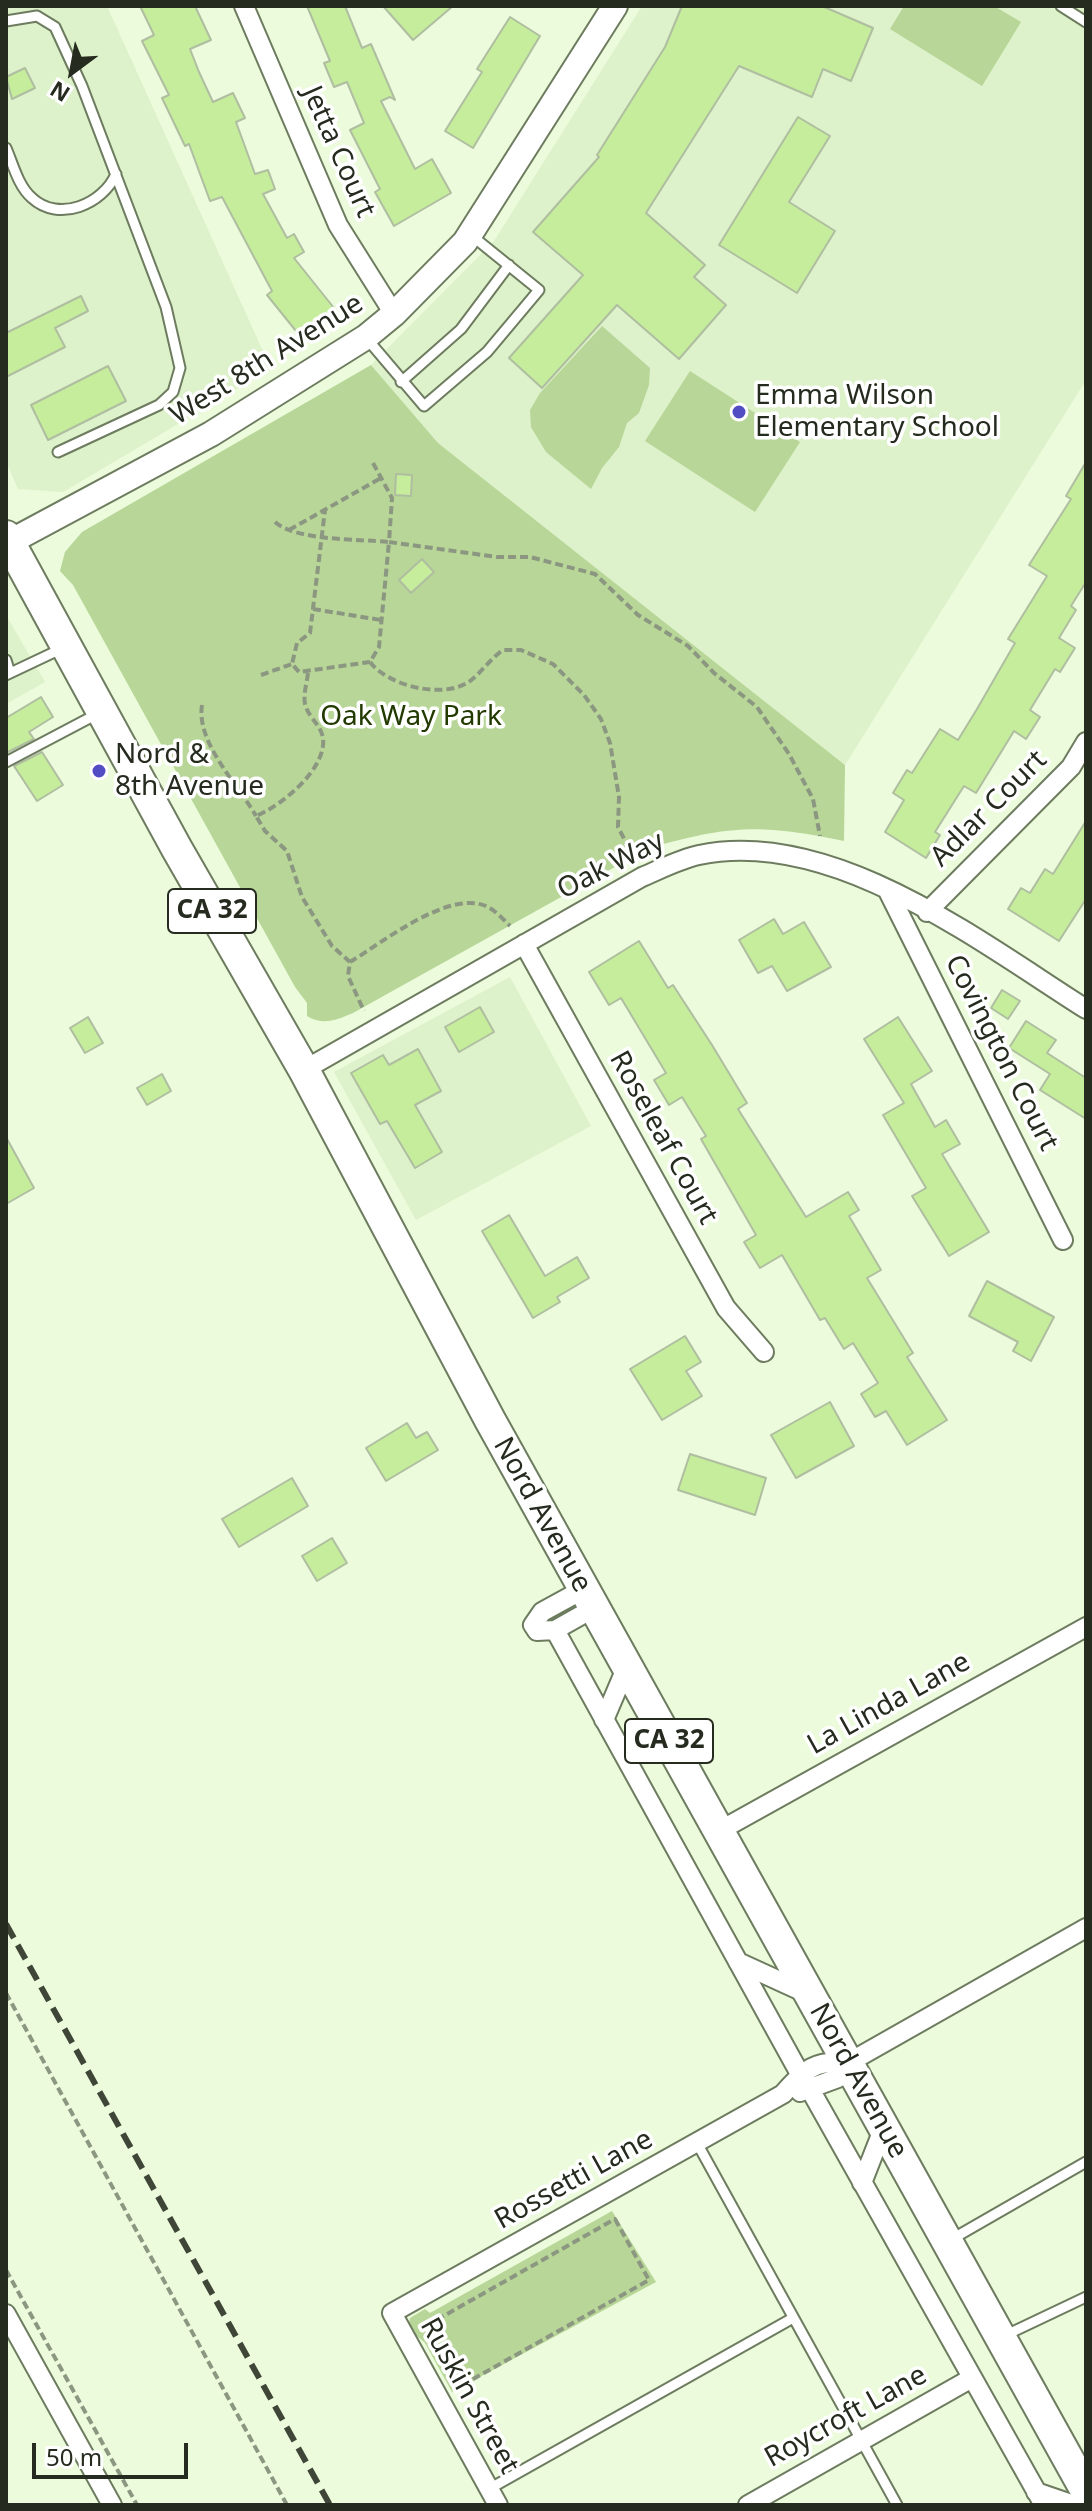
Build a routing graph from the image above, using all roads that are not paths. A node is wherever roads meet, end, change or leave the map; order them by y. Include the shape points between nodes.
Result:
1 (244, 6) edge
2 (615, 6) edge
3 (1061, 6) edge
4 (6, 21) edge
5 (1086, 22) edge
6 (6, 148) edge
7 (116, 174) junction
8 (470, 235) junction
9 (509, 265) junction
10 (394, 314) junction
11 (366, 337) junction
12 (401, 382) junction
13 (58, 452) dead end
14 (7, 541) edge
15 (66, 646) junction
16 (6, 660) edge
17 (8, 674) edge
18 (102, 711) junction
19 (1086, 742) edge
20 (6, 762) edge
21 (888, 891) junction
22 (927, 912) junction
23 (524, 944) junction
24 (1086, 1009) edge
25 (304, 1070) junction
26 (1063, 1240) dead end
27 (764, 1352) dead end
28 (589, 1599) junction
29 (1086, 1627) edge
30 (627, 1666) junction
31 (604, 1720) junction
32 (719, 1831) junction
33 (1086, 1928) edge
34 (738, 1962) junction
35 (810, 1995) junction
36 (848, 2063) junction
37 (800, 2074) junction
38 (811, 2091) junction
39 (783, 2094) junction
40 (884, 2127) junction
41 (697, 2143) junction
42 (1086, 2162) edge
43 (862, 2183) junction
44 (946, 2243) junction
45 (1086, 2297) edge
46 (392, 2313) joint
47 (6, 2314) edge
48 (793, 2318) junction
49 (1000, 2338) junction
50 (972, 2378) junction
51 (861, 2441) junction
52 (1086, 2491) edge
53 (494, 2497) edge
54 (1040, 2498) edge
55 (112, 2505) edge
56 (748, 2505) edge
57 (897, 2505) edge
58 (1074, 2505) edge

1 - 10 street, Jetta Court via 338,225
2 - 8 street, West 8th Avenue
3 - 5 lane
4 - 7 lane via 37,16 55,27
6 - 7 lane via 24,191 51,207 71,210 85,205 104,194
7 - 13 lane via 166,307 180,368 173,392 159,405
8 - 9 lane
8 - 10 street, West 8th Avenue
9 - 12 lane via 461,329
9 - 12 lane via 539,290 487,352 424,406
10 - 11 street, West 8th Avenue
11 - 12 lane
11 - 14 street, West 8th Avenue via 211,434
14 - 15 main road, Nord Avenue / CA 32
15 - 17 lane
15 - 18 main road, Nord Avenue / CA 32
16 - 17 lane
18 - 20 lane
18 - 25 main road, Nord Avenue / CA 32
19 - 22 street, Adlar Court via 1071,767
21 - 22 street, Oak Way
21 - 23 street, Oak Way via 843,870 795,857 699,855 642,877
21 - 26 street, Covington Court
22 - 24 street, Oak Way
23 - 25 street, Oak Way
23 - 27 street, Roseleaf Court via 726,1308
25 - 28 main road, Nord Avenue / CA 32
28 - 30 main road, Nord Avenue / CA 32
28 - 31 street, Nord Avenue via 542,1612 542,1629
29 - 32 street, La Linda Lane
30 - 31 street
30 - 32 main road, Nord Avenue / CA 32
31 - 34 street, Nord Avenue
32 - 35 main road, Nord Avenue / CA 32
33 - 36 street
34 - 35 street
34 - 37 street, Nord Avenue
35 - 36 main road, Nord Avenue / CA 32
36 - 37 street via 826,2060
36 - 38 street, Rossetti Lane via 838,2078
36 - 40 main road, Nord Avenue / CA 32
37 - 39 street, Rossetti Lane
38 - 39 street, Rossetti Lane
38 - 43 street, Nord Avenue
39 - 41 street, Rossetti Lane
40 - 43 street
40 - 44 main road, Nord Avenue / CA 32
41 - 46 street, Rossetti Lane
41 - 48 lane
42 - 44 lane
43 - 50 street, Nord Avenue
44 - 49 main road, Nord Avenue / CA 32
45 - 49 lane
46 - 53 street, Ruskin Street
47 - 55 street
48 - 51 lane
48 - 53 lane
49 - 52 main road, Nord Avenue / CA 32
50 - 51 street, Roycroft Lane
50 - 54 street, Nord Avenue
51 - 56 street, Roycroft Lane
51 - 57 lane
54 - 58 street

